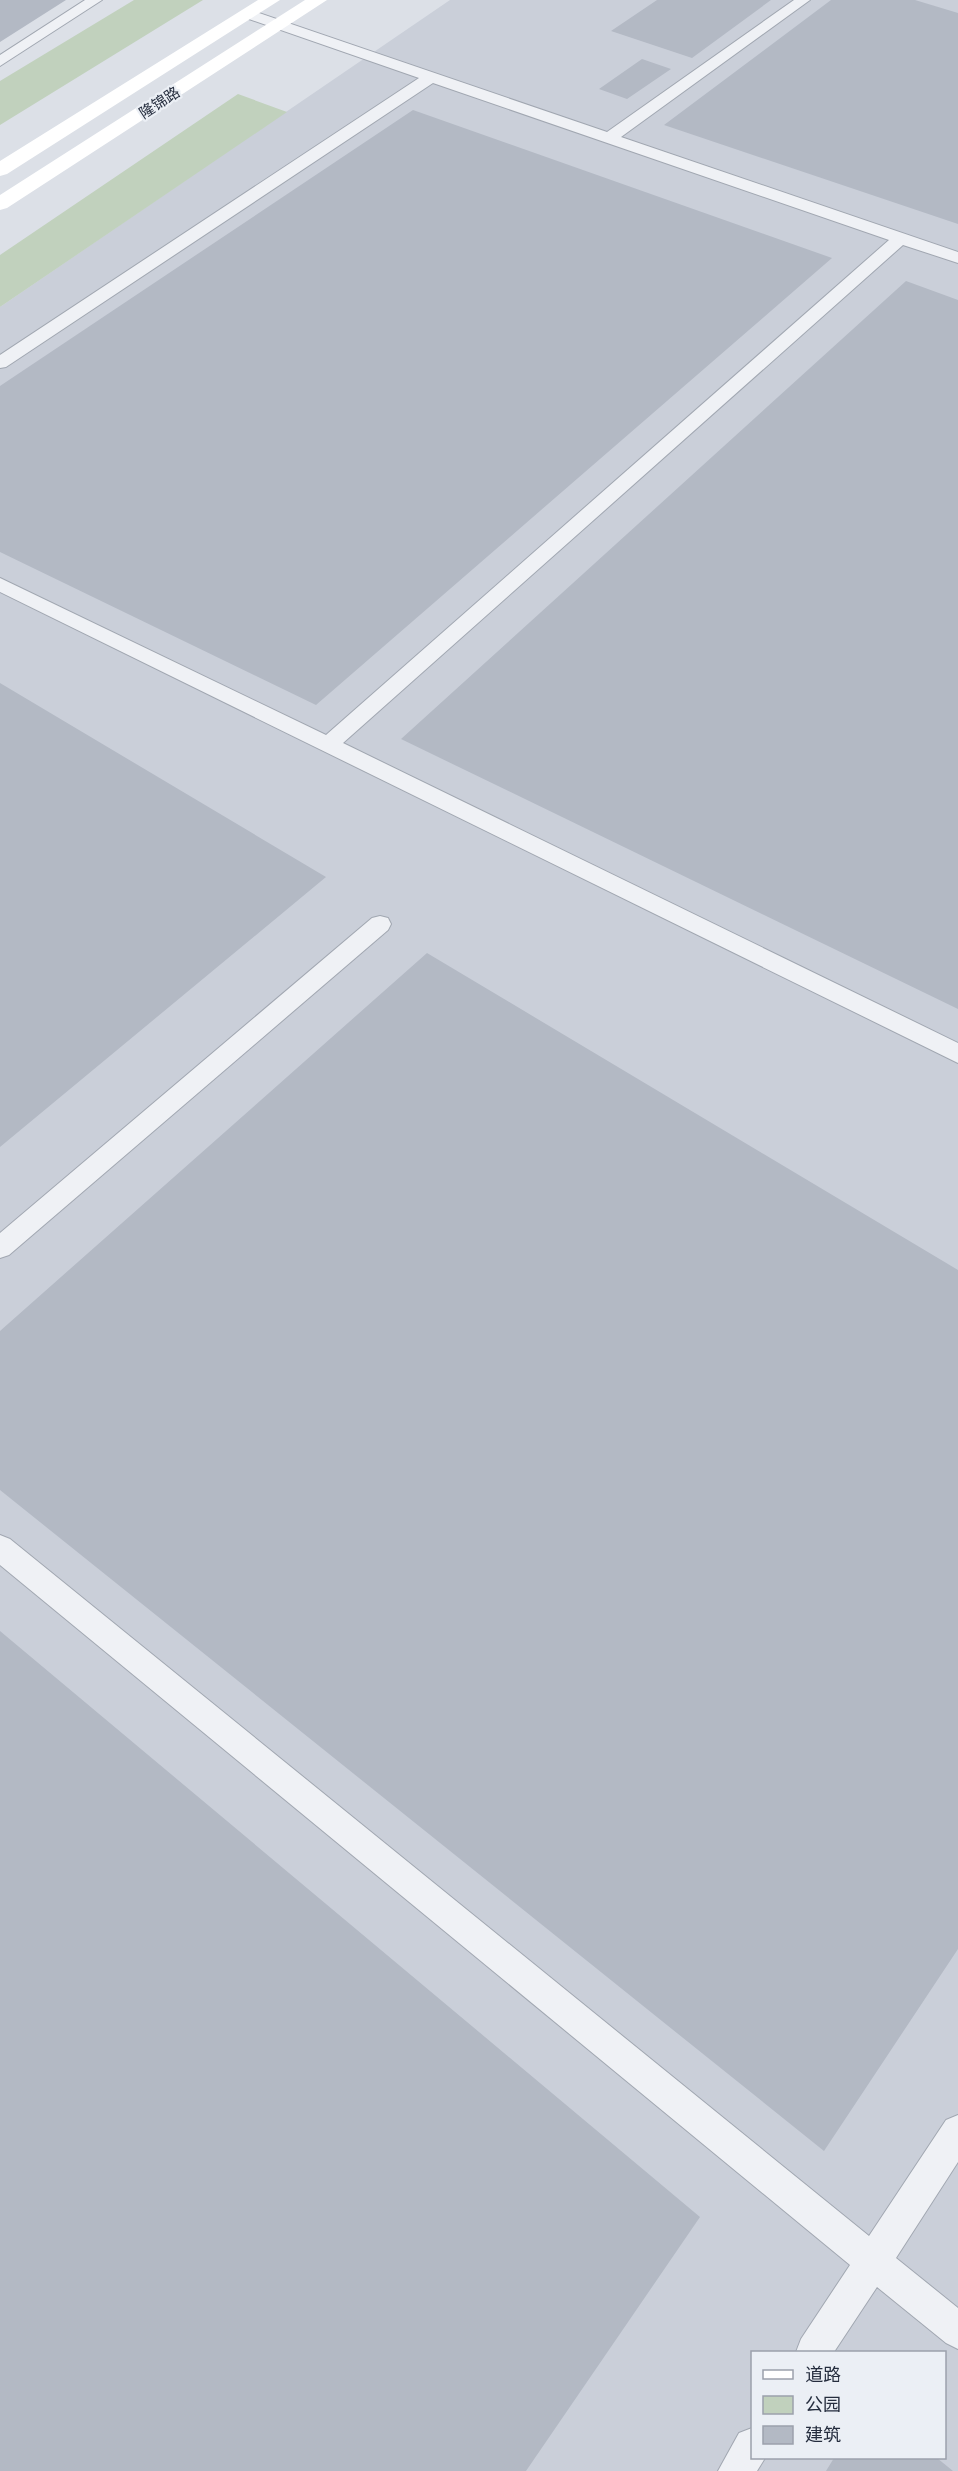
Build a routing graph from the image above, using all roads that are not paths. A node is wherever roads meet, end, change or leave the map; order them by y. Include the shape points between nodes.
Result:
1 (96, 0) edge
2 (271, 0) edge
3 (318, 0) edge
4 (803, 0) edge
5 (248, 14) junction
6 (280, 25) junction
7 (0, 62) edge
8 (431, 77) junction
9 (609, 138) junction
10 (0, 170) edge
11 (0, 204) edge
12 (901, 238) junction
13 (958, 258) edge
14 (0, 363) edge
15 (0, 584) edge
16 (328, 745) junction
17 (380, 924) dead end
18 (958, 1054) edge
19 (0, 1248) edge
20 (0, 1548) edge
21 (958, 2132) edge
22 (873, 2262) junction
23 (958, 2331) edge
24 (815, 2351) edge
25 (751, 2449) edge
26 (736, 2471) edge

1 - 7 lane
2 - 5 main road, 隆锦路
3 - 6 main road, 隆锦路
4 - 9 lane
5 - 6 lane
5 - 10 main road, 隆锦路
6 - 8 lane
6 - 11 main road, 隆锦路
8 - 9 lane
8 - 14 lane
9 - 12 lane
12 - 13 lane
12 - 16 lane
15 - 16 lane
16 - 18 lane
17 - 19 lane
20 - 22 lane
21 - 22 lane
22 - 23 lane
22 - 24 lane
25 - 26 lane

